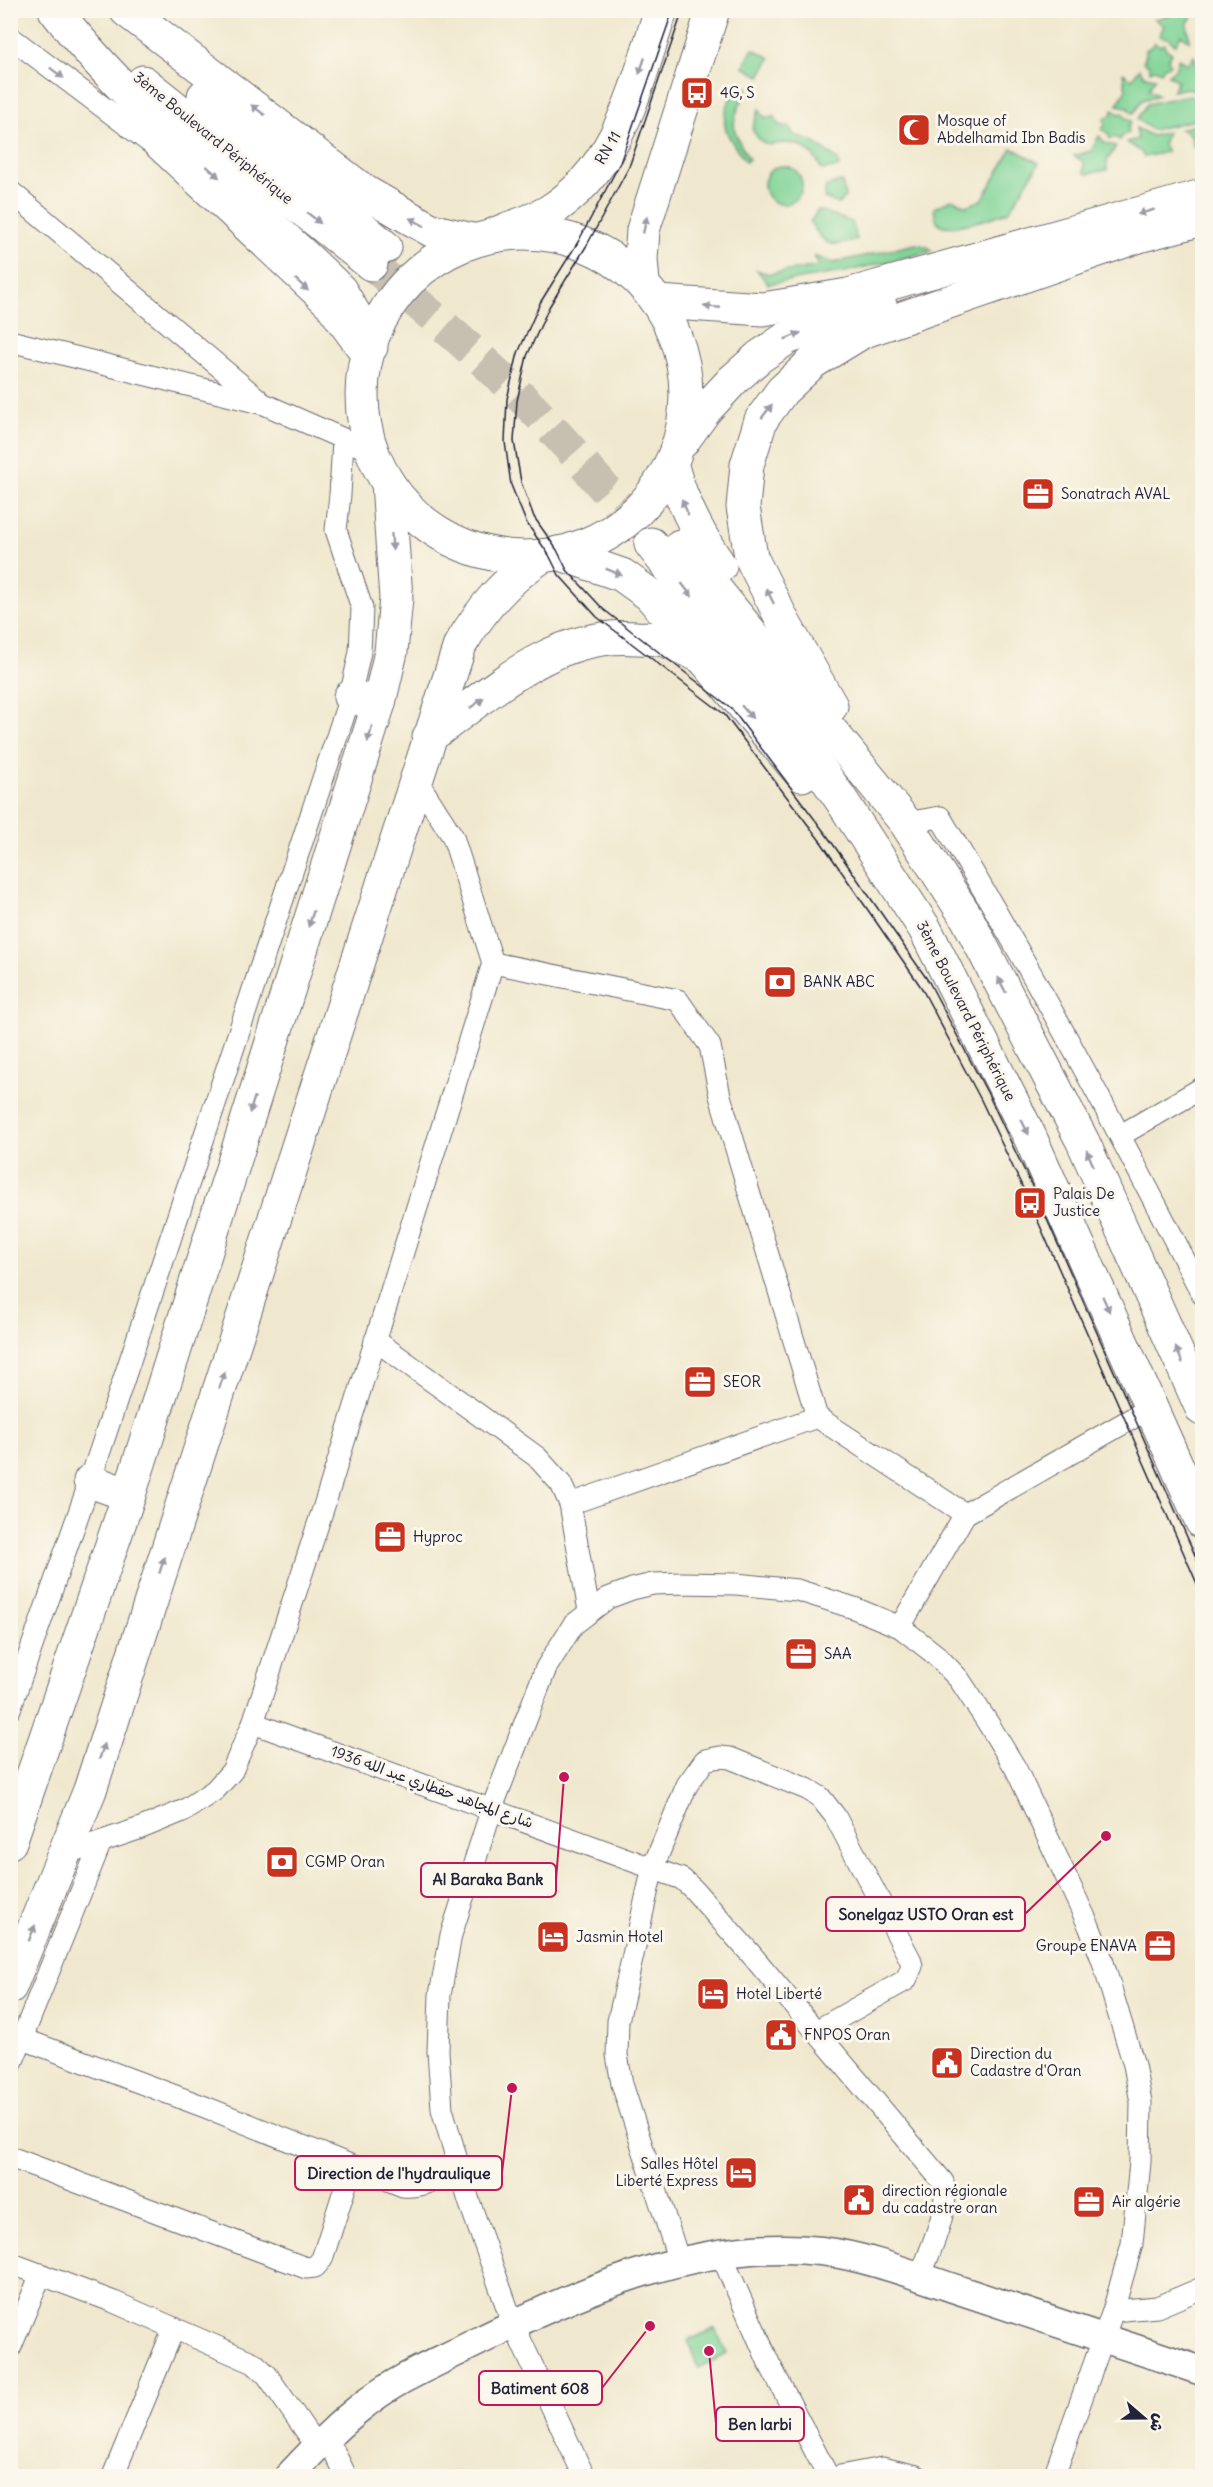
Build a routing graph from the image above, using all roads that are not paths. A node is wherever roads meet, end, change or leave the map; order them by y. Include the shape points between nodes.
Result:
1 (56, 10) edge
2 (104, 10) edge
3 (126, 10) edge
4 (661, 10) edge
5 (713, 10) edge
6 (10, 37) edge
7 (96, 61) junction
8 (152, 144) junction
9 (1203, 196) edge
10 (12, 199) edge
11 (1203, 219) edge
12 (1136, 237) junction
13 (482, 238) junction
14 (650, 293) junction
15 (10, 341) edge
16 (368, 355) junction
17 (264, 404) junction
18 (342, 440) junction
19 (372, 452) junction
20 (674, 455) junction
21 (388, 483) junction
22 (550, 555) junction
23 (698, 655) junction
24 (364, 700) junction
25 (429, 737) junction
26 (416, 779) junction
27 (877, 787) junction
28 (906, 824) junction
29 (493, 963) junction
30 (962, 1002) junction
31 (1203, 1088) edge
32 (1121, 1135) junction
33 (1203, 1294) edge
34 (375, 1340) junction
35 (1200, 1396) edge
36 (1152, 1407) junction
37 (817, 1417) junction
38 (90, 1481) junction
39 (129, 1495) junction
40 (570, 1504) junction
41 (965, 1514) junction
42 (1203, 1522) edge
43 (589, 1611) junction
44 (900, 1627) junction
45 (10, 1709) edge
46 (252, 1723) junction
47 (492, 1808) junction
48 (11, 1841) edge
49 (101, 1842) junction
50 (64, 1854) junction
51 (652, 1867) junction
52 (10, 1987) edge
53 (816, 2031) junction
54 (23, 2039) junction
55 (10, 2068) edge
56 (10, 2157) edge
57 (352, 2166) junction
58 (459, 2168) junction
59 (721, 2254) junction
60 (679, 2261) junction
61 (10, 2263) edge
62 (41, 2274) junction
63 (920, 2278) junction
64 (1203, 2288) edge
65 (1113, 2311) junction
66 (513, 2324) junction
67 (174, 2328) junction
68 (1102, 2337) junction
69 (10, 2349) edge
70 (1203, 2371) edge
71 (322, 2442) junction
72 (112, 2476) edge
73 (289, 2476) edge
74 (346, 2476) edge
75 (584, 2476) edge
76 (828, 2476) edge
77 (840, 2476) edge
78 (917, 2476) edge
79 (1054, 2476) edge

1 -> 2 main road, 3ème Boulevard Périphérique via 380,257
1 - 7 main road
13 -> 3 main road via 431,230 365,192
4 -> 13 main road, RN 11 via 620,130 600,164 577,191 547,212
14 -> 5 main road via 641,260 644,230
6 -> 8 street
7 - 8 main road via 122,105
7 -> 16 main road via 340,290 356,316
8 -> 16 street via 326,307
9 -> 14 main road via 848,295 763,309
10 - 17 street
11 - 12 main road
20 -> 12 main road via 706,409 733,380 787,338 873,308
27 -> 12 main road via 751,557 743,507 747,465 761,420 782,391 813,362 862,332
13 - 14 main road via 524,232 578,242 610,256
13 - 16 main road, RN 11 via 444,253 398,293 381,318
14 - 20 main road via 673,329 684,368 684,419
15 - 17 street
16 - 19 main road, RN 11 via 362,382 363,418
17 - 18 street
18 - 19 street
18 - 24 street via 336,530 362,608
19 - 21 main road, RN 11
20 - 22 main road via 659,485 624,522 580,547
27 -> 20 main road via 703,540 679,493
21 - 22 main road via 411,511 439,533 471,548 506,556
21 -> 24 main road via 396,598 391,652
22 -> 23 main road via 614,572 632,582 650,596
22 - 25 main road via 517,572 476,619 460,645
25 -> 23 main road via 539,658 594,638 662,639
23 -> 30 main road via 836,814
24 - 38 street
24 -> 39 main road
25 - 26 main road
26 - 29 street via 453,837
50 -> 26 main road via 90,1790
27 - 28 main road, 3ème Boulevard Périphérique
27 -> 30 main road, 3ème Boulevard Périphérique via 659,537 840,798 925,929
28 - 32 street via 940,817
35 -> 28 main road, 3ème Boulevard Périphérique via 1083,1142 967,918
29 - 34 street
29 - 37 street via 678,1000 710,1046 720,1096
30 -> 36 main road, 3ème Boulevard Périphérique via 1030,1137
31 - 32 street
32 - 33 street
34 - 40 street via 537,1457 561,1484
34 - 46 street
36 - 41 street
36 - 42 main road, 3ème Boulevard Périphérique
37 - 40 street
37 - 41 street
38 - 39 main road
38 - 45 street
39 - 48 main road
40 - 43 street
41 - 44 street
43 - 44 street via 608,1598 653,1584 735,1584 796,1590
43 - 47 street via 573,1625 546,1668
44 - 65 street via 936,1655 958,1679 1016,1769 1102,1959 1134,2065 1142,2121 1132,2244
46 - 47 street, شارع المجاهد حفطاري عبد الله 1936
46 - 49 street via 232,1771 215,1790 185,1810
47 - 51 street, شارع المجاهد حفطاري عبد الله 1936
47 - 58 street via 451,1935 440,1995 442,2109
49 - 50 street
49 - 54 street
52 -> 50 main road
51 - 53 street, شارع المجاهد حفطاري عبد الله 1936 via 682,1879 693,1889
51 - 53 street via 687,1785 705,1760 730,1758 820,1797 835,1816 912,1966 906,1980
51 - 60 street via 618,2021 617,2055 622,2084
53 - 63 street, شارع المجاهد حفطاري عبد الله 1936 via 943,2182 946,2198
54 - 55 street
54 - 57 street
56 - 57 street via 306,2268 315,2267 322,2259
57 - 58 street via 403,2187 414,2187
58 - 66 street
59 - 60 street
59 - 63 street via 784,2249 822,2252
59 - 76 street via 769,2364
60 - 66 street via 558,2302
61 - 62 street
62 - 67 street
62 - 69 street
63 - 68 street
64 - 65 street via 1157,2307
65 - 68 street
66 - 71 street via 402,2379 365,2404
66 - 75 street
67 - 71 street via 254,2363
67 - 72 street
68 - 70 street
68 - 79 street
71 - 73 street
71 - 74 street
77 - 78 street via 882,2468

